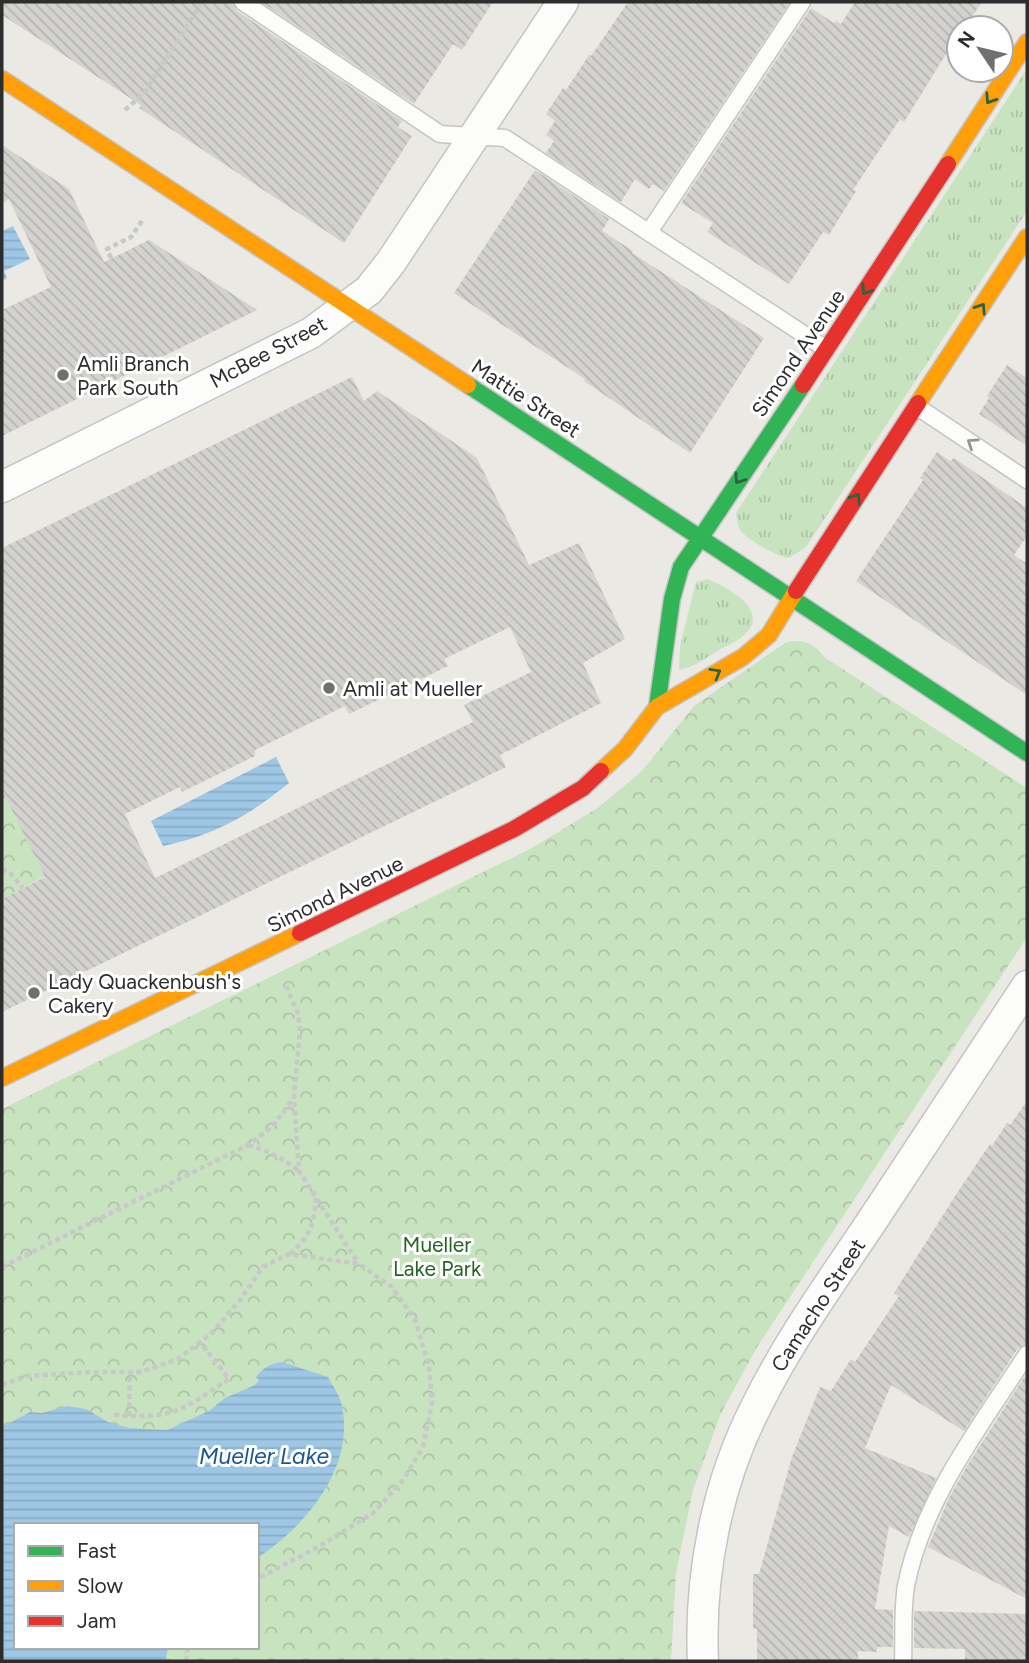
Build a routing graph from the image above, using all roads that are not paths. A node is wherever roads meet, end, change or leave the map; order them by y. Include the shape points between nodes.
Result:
1 (243, 2) edge
2 (563, 2) edge
3 (802, 2) edge
4 (1027, 42) edge
5 (2, 79) edge
6 (473, 136) junction
7 (649, 232) junction
8 (1027, 237) edge
9 (348, 307) junction
10 (826, 349) junction
11 (916, 406) junction
12 (1027, 480) edge
13 (2, 487) edge
14 (701, 537) junction
15 (793, 597) junction
16 (657, 707) junction
17 (1027, 753) edge
18 (1027, 986) edge
19 (2, 1078) edge
20 (1027, 1354) edge
21 (704, 1661) edge
22 (903, 1661) edge

1 - 6 lane via 440,134
2 - 6 street, McBee Street
3 - 7 lane
4 -> 10 street, Simond Avenue
5 - 9 street, Mattie Street
6 - 7 lane via 505,138
6 - 9 street, McBee Street via 391,262
7 - 10 lane
11 -> 8 street, Simond Avenue
9 - 13 street, McBee Street via 311,333
9 - 14 street, Mattie Street
10 -> 14 street, Simond Avenue
12 -> 11 lane
15 -> 11 street, Simond Avenue
14 - 15 street, Mattie Street
14 - 16 street, Simond Avenue via 674,584
16 -> 15 street, Simond Avenue via 761,643
15 - 17 street, Mattie Street
16 - 19 street, Simond Avenue via 625,749 583,788 514,830
18 - 21 street, Camacho Street via 792,1342 756,1406 730,1465 711,1542 702,1622
20 - 22 lane via 948,1475 920,1536 906,1588

